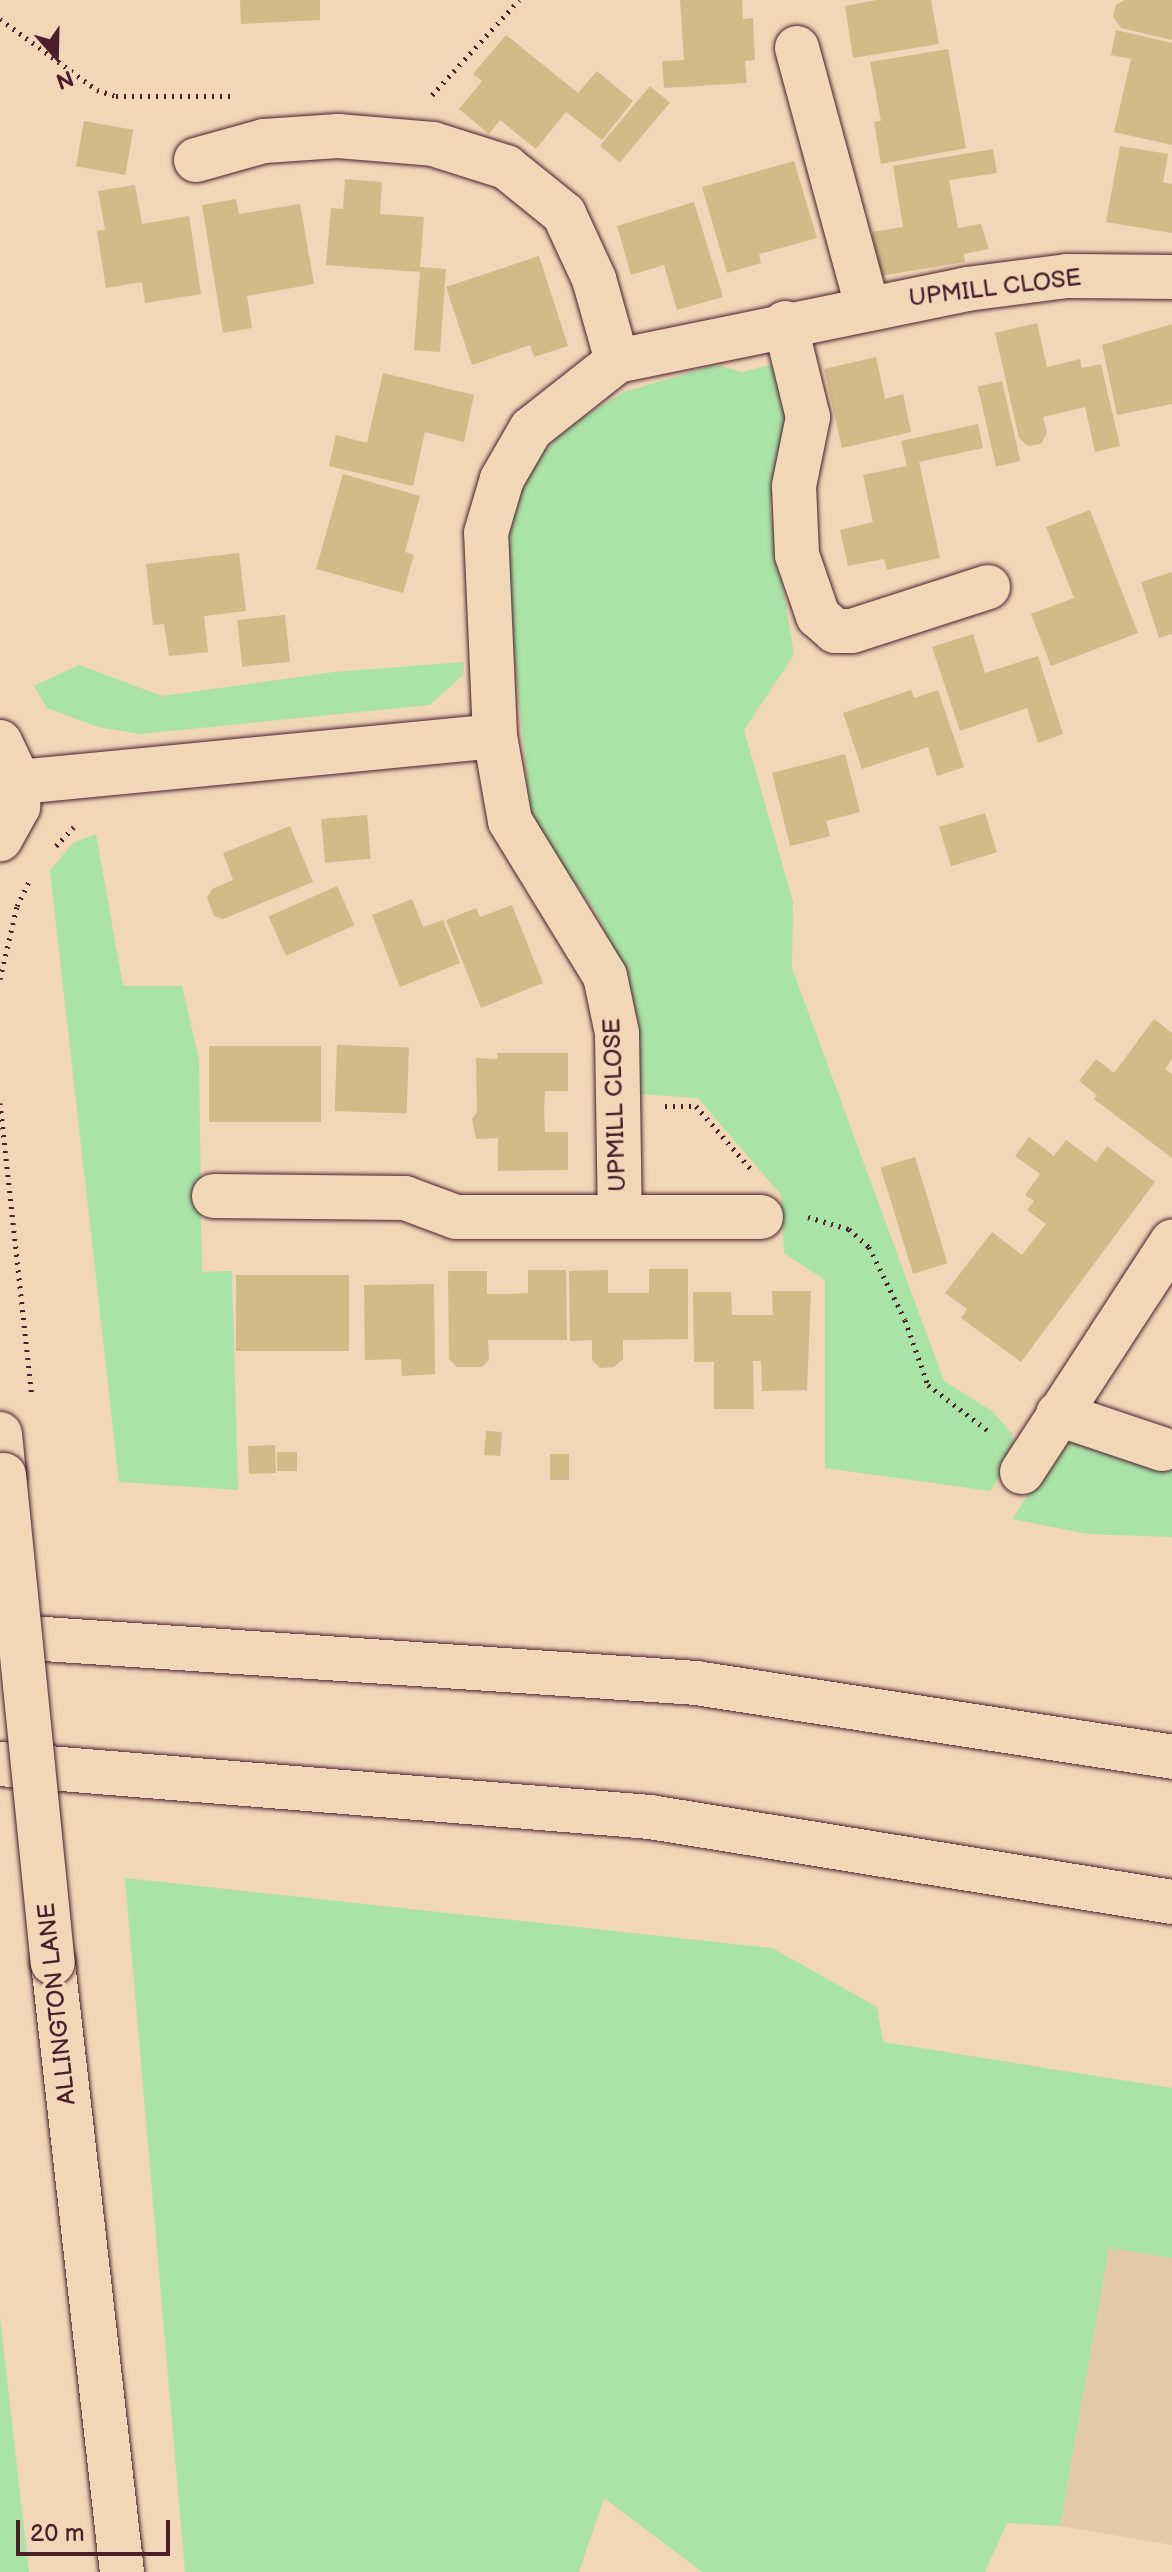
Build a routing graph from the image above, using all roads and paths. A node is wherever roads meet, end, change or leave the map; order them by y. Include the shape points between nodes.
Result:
1 (519, 0) edge
2 (0, 19) edge
3 (797, 48) dead end
4 (243, 96) dead end
5 (418, 100) dead end
6 (196, 160) dead end
7 (1172, 277) edge
8 (867, 306) junction
9 (785, 323) junction
10 (617, 361) junction
11 (988, 587) dead end
12 (495, 736) junction
13 (0, 742) edge
14 (19, 782) junction
15 (79, 822) dead end
16 (0, 839) edge
17 (49, 852) dead end
18 (31, 876) dead end
19 (0, 979) edge
20 (0, 1103) edge
21 (655, 1106) dead end
22 (214, 1196) dead end
23 (620, 1216) junction
24 (767, 1216) junction
25 (1172, 1242) edge
26 (33, 1407) dead end
27 (1058, 1414) junction
28 (1162, 1449) dead end
29 (2, 1454) edge
30 (1026, 1466) joint
31 (0, 1636) edge
32 (1172, 1757) edge
33 (0, 1764) edge
34 (1172, 1902) edge
35 (122, 2572) edge

1 - 5 path via 493,23 444,84
2 - 4 path via 97,90 116,96
3 - 8 main road
6 - 10 main road via 264,141 338,136 433,144 506,167 564,214 594,279
7 - 8 main road, UPMILL CLOSE via 1067,276
8 - 9 main road, UPMILL CLOSE
9 - 10 main road, UPMILL CLOSE
9 - 11 main road via 808,417 794,486 797,555 818,616 835,631 852,631
10 - 12 main road, UPMILL CLOSE via 531,429 502,479 486,533
12 - 14 main road
12 - 23 main road, UPMILL CLOSE via 510,821 605,976 617,1033
13 - 14 main road
14 - 16 main road via 18,807
15 - 17 path
18 - 19 path via 17,906
20 - 26 path
21 - 24 path via 696,1106 773,1195
22 - 23 main road, UPMILL CLOSE via 405,1198 456,1217
23 - 24 main road, UPMILL CLOSE
24 - 30 path via 822,1217 849,1229 869,1247 900,1308 928,1385
25 - 27 main road
27 - 28 main road
27 - 30 main road
29 - 35 main road, ALLINGTON LANE, bridge
31 - 32 main road via 696,1683
33 - 34 main road via 650,1817

